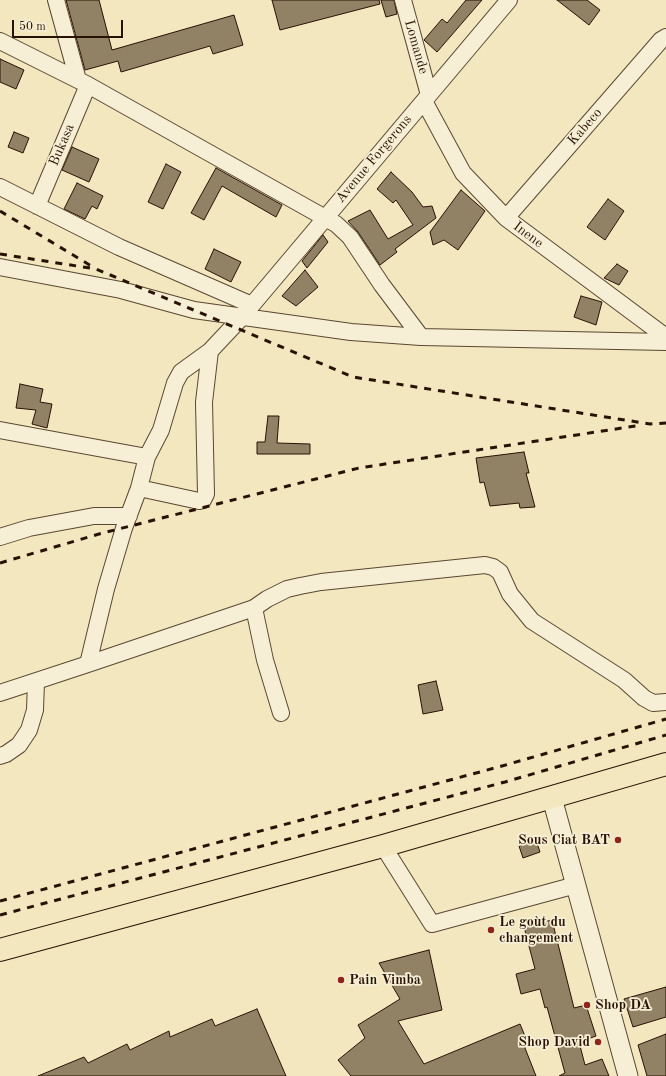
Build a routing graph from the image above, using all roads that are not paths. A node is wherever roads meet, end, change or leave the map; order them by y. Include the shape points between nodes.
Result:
1 (56, 0) edge
2 (403, 0) edge
3 (509, 0) edge
4 (666, 37) edge
5 (0, 41) edge
6 (83, 83) junction
7 (427, 98) junction
8 (0, 187) edge
9 (37, 206) junction
10 (325, 217) junction
11 (506, 218) junction
12 (0, 267) edge
13 (252, 305) junction
14 (241, 318) junction
15 (421, 337) junction
16 (666, 338) edge
17 (666, 342) edge
18 (210, 351) junction
19 (0, 430) edge
20 (147, 457) junction
21 (139, 488) junction
22 (129, 516) junction
23 (0, 537) edge
24 (254, 608) junction
25 (88, 664) junction
26 (36, 682) junction
27 (0, 693) edge
28 (666, 702) edge
29 (281, 713) dead end
30 (0, 756) edge
31 (666, 764) edge
32 (552, 798) junction
33 (383, 846) junction
34 (576, 885) junction
35 (0, 950) edge
36 (628, 1076) edge

1 - 6 street
2 - 7 street, Lomande
3 - 7 street, Avenue Forgerons
4 - 11 street, Kabeco
5 - 6 street
6 - 9 street, Bukasa
6 - 10 street
7 - 10 street, Avenue Forgerons
7 - 11 street, Inene via 463,173
8 - 9 street
9 - 13 street via 118,246
10 - 13 street, Avenue Forgerons
10 - 15 street via 350,237 382,286
11 - 16 street, Inene
12 - 14 street via 121,290 194,310
13 - 14 street, Avenue Forgerons
14 - 15 street via 351,332
14 - 18 street, Avenue Forgerons
15 - 17 street
18 - 20 street, Avenue Forgerons via 181,372 175,383 161,430
18 - 21 street via 204,402 206,494 203,500
19 - 20 street
20 - 21 street, Avenue Forgerons
21 - 22 street, Avenue Forgerons
22 - 23 street via 94,516 29,528
22 - 25 street, Avenue Forgerons via 106,590
24 - 25 street
24 - 28 street via 287,589 321,582 489,566 500,572 510,594 532,621 624,680 644,698 654,703
24 - 29 street via 265,660
25 - 26 street
26 - 27 street
26 - 30 street via 35,710 29,730 19,746
31 - 32 main road
32 - 33 main road
32 - 34 street
33 - 34 street via 432,924
33 - 35 main road
34 - 36 street

